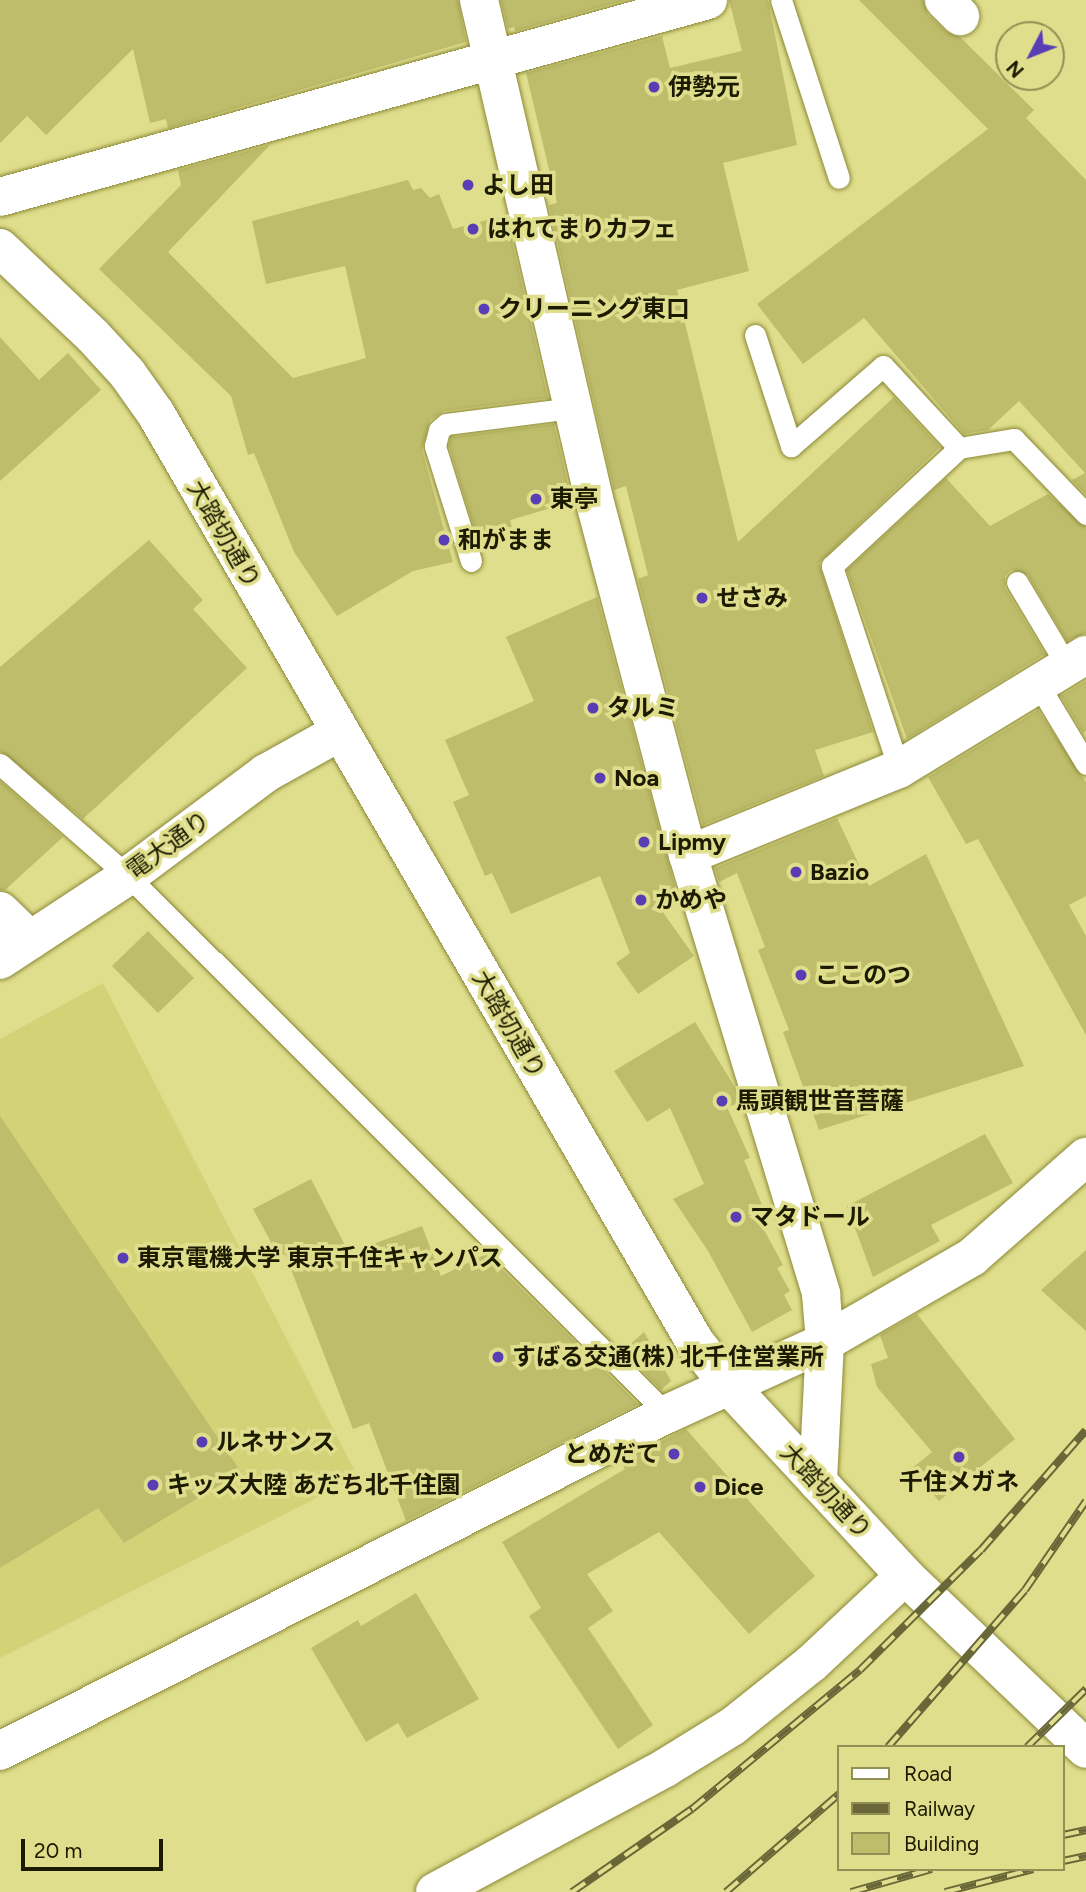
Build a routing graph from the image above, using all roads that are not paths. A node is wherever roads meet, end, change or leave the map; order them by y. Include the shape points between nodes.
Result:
1 (479, 0) edge
2 (708, 0) edge
3 (781, 0) edge
4 (494, 63) junction
5 (839, 178) dead end
6 (0, 197) edge
7 (0, 248) edge
8 (755, 335) dead end
9 (573, 408) junction
10 (959, 448) junction
11 (1086, 514) edge
12 (471, 561) dead end
13 (1017, 582) dead end
14 (1064, 668) edge
15 (338, 733) junction
16 (0, 764) edge
17 (1086, 764) edge
18 (899, 769) junction
19 (688, 855) junction
20 (128, 876) junction
21 (0, 911) edge
22 (15, 950) edge
23 (1086, 1157) edge
24 (825, 1342) junction
25 (731, 1388) junction
26 (667, 1414) junction
27 (818, 1482) junction
28 (905, 1576) junction
29 (1086, 1749) edge
30 (0, 1751) edge
31 (435, 1892) edge

1 - 4 street
2 - 4 street
3 - 5 lane
4 - 6 street
4 - 9 street
7 - 15 street, 大踏切通り via 127,373 156,414
8 - 10 lane via 791,446 883,366
9 - 12 lane via 446,424 439,430 435,446
9 - 19 street
10 - 11 lane via 1014,439
10 - 18 lane via 832,566
13 - 14 lane
14 - 17 lane
14 - 18 street
15 - 20 street, 電大通り via 266,774
15 - 25 street, 大踏切通り via 695,1342
16 - 20 lane
18 - 19 street
19 - 24 street via 821,1294
20 - 22 street, 電大通り
20 - 26 lane
21 - 22 street
23 - 24 street via 972,1257
24 - 25 street
24 - 27 street
25 - 26 street
25 - 27 street, 大踏切通り
26 - 30 street
27 - 28 street, 大踏切通り
28 - 29 street, 大踏切通り
28 - 31 street via 812,1663 733,1726 654,1775

